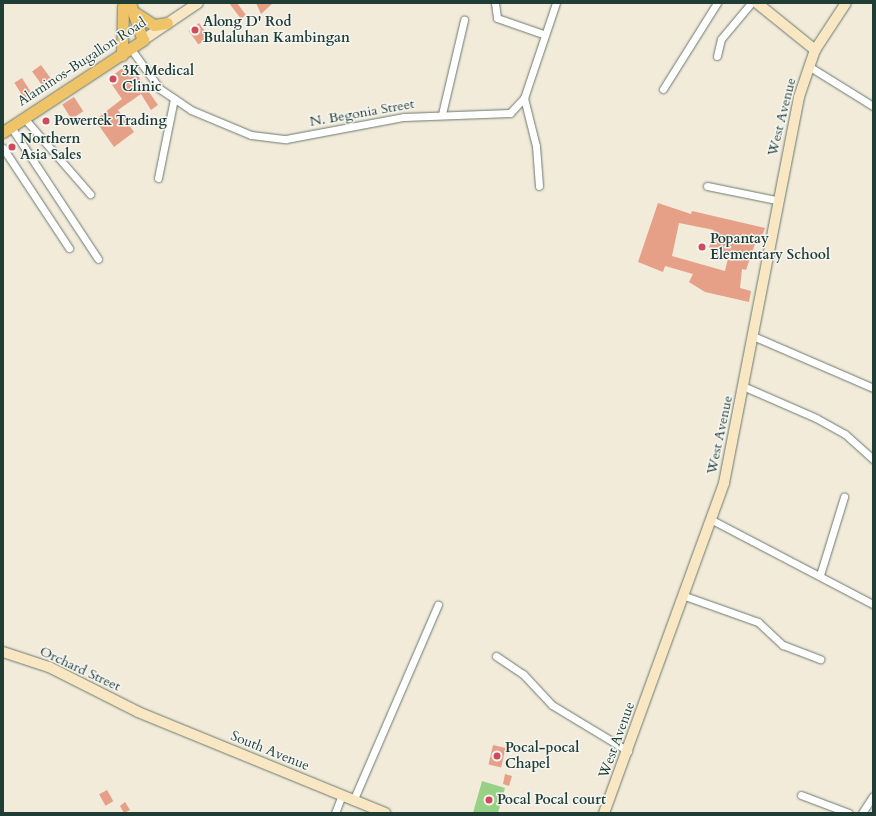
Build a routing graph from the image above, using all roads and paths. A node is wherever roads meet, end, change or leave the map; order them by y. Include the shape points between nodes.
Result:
1 (198, 3) edge
2 (495, 3) edge
3 (556, 3) edge
4 (717, 3) edge
5 (751, 3) edge
6 (758, 3) edge
7 (846, 3) edge
8 (128, 6) edge
9 (464, 20) dead end
10 (167, 24) junction
11 (543, 34) junction
12 (143, 40) junction
13 (815, 50) junction
14 (126, 52) junction
15 (717, 56) dead end
16 (810, 67) junction
17 (662, 89) dead end
18 (524, 98) junction
19 (174, 99) junction
20 (873, 106) edge
21 (442, 114) junction
22 (24, 118) junction
23 (7, 129) edge
24 (3, 148) edge
25 (158, 178) dead end
26 (539, 186) dead end
27 (707, 186) dead end
28 (90, 194) dead end
29 (776, 200) junction
30 (69, 248) dead end
31 (98, 259) dead end
32 (753, 336) junction
33 (745, 387) junction
34 (873, 388) edge
35 (873, 458) edge
36 (844, 497) dead end
37 (712, 520) junction
38 (820, 575) junction
39 (682, 595) junction
40 (873, 604) edge
41 (438, 606) dead end
42 (3, 652) edge
43 (496, 656) dead end
44 (820, 659) dead end
45 (144, 714) joint
46 (628, 751) junction
47 (342, 795) junction
48 (801, 795) dead end
49 (873, 796) edge
50 (353, 800) junction
51 (365, 810) edge
52 (335, 813) edge
53 (385, 813) edge
54 (604, 813) edge
55 (849, 813) edge
56 (862, 813) edge

1 - 10 street, Alaminos-Bugallon Road
2 - 11 street via 497,18
3 - 11 street, N. Begonia Street
4 - 17 street
5 - 15 street via 721,39
6 - 13 street
7 - 13 street, West Avenue
8 - 10 main road via 154,25
8 - 12 main road
8 - 14 main road
9 - 21 street
10 - 12 street, Alaminos-Bugallon Road
11 - 18 street, N. Begonia Street
12 - 14 main road, Alaminos-Bugallon Road
13 - 16 street, West Avenue
14 - 19 street, N. Begonia Street
14 - 22 main road, Alaminos-Bugallon Road
16 - 20 street
16 - 29 street, West Avenue via 798,97
18 - 21 street, N. Begonia Street via 514,110 504,114
18 - 26 street via 536,146
19 - 21 street, N. Begonia Street via 230,128 286,139 389,118
19 - 25 street
22 - 23 main road, Alaminos-Bugallon Road
22 - 28 street
23 - 31 street
24 - 30 street
27 - 29 street
29 - 32 street, West Avenue
32 - 33 street, West Avenue
32 - 34 street
33 - 35 street via 816,418 845,434
33 - 37 street, West Avenue
36 - 38 street
37 - 38 street
37 - 39 street, West Avenue
38 - 40 street
39 - 44 street via 758,622 783,645
39 - 46 street, West Avenue
41 - 50 street
42 - 45 street, Orchard Street via 49,667
43 - 46 street via 523,674 552,705
45 - 47 street, South Avenue
46 - 54 street, West Avenue
47 - 50 street, South Avenue
47 - 52 street
48 - 55 street
49 - 56 street
50 - 51 street, South Avenue
51 - 53 street, South Avenue

